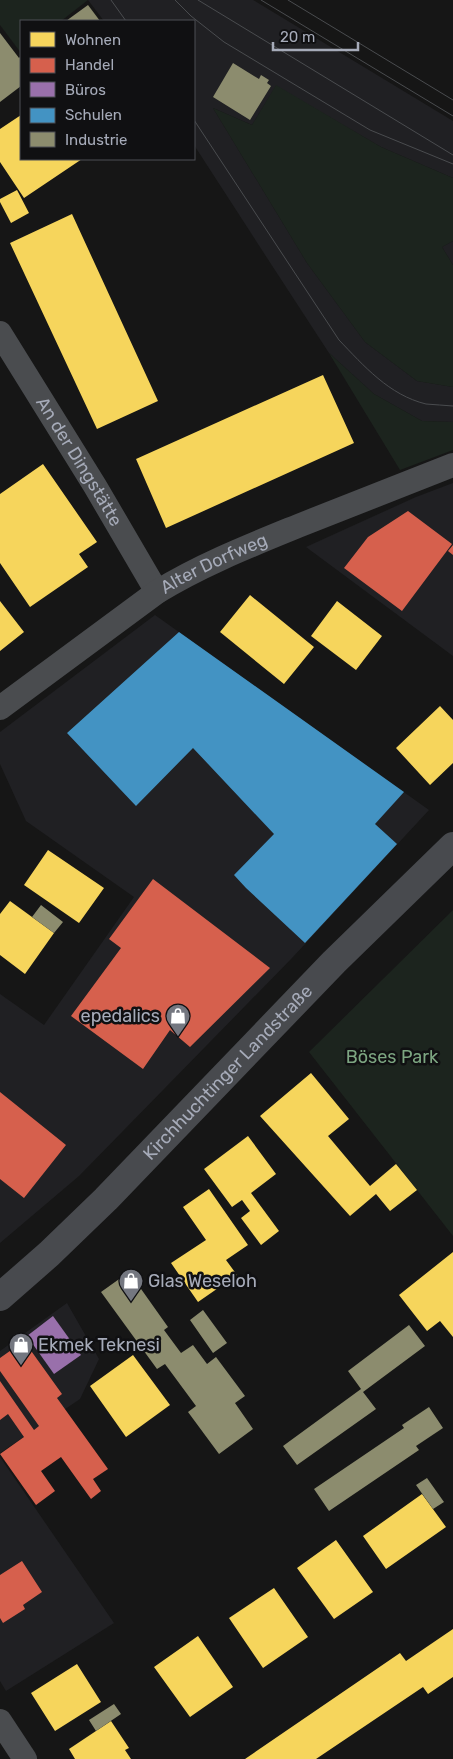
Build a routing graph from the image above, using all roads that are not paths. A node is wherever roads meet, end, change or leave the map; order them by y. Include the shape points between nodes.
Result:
1 (0, 333) edge
2 (453, 465) edge
3 (156, 592) junction
4 (0, 708) edge
5 (453, 846) edge
6 (0, 1297) edge
7 (0, 1721) edge
8 (25, 1759) edge

1 - 3 street, An der Dingstätte
2 - 3 street, Alter Dorfweg via 250,546 183,576
3 - 4 street, Alter Dorfweg
5 - 6 main road, Kirchhuchtinger Landstraße via 334,962 106,1199
7 - 8 street

